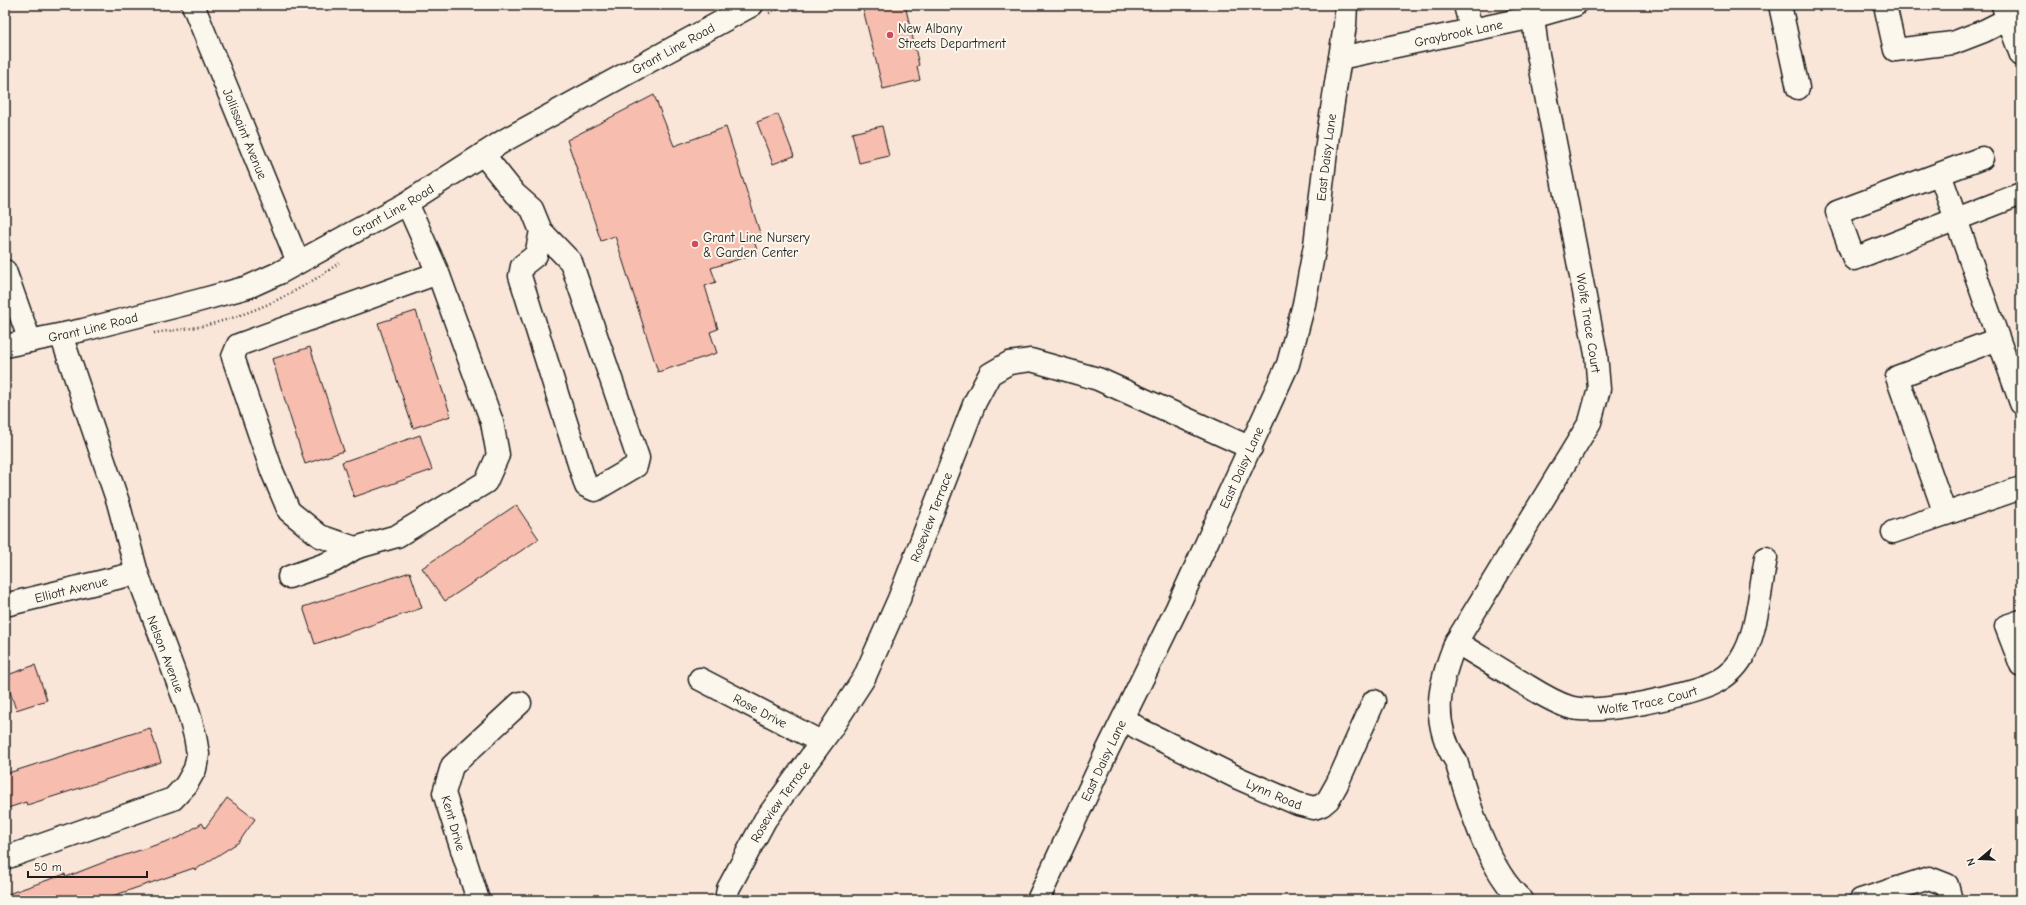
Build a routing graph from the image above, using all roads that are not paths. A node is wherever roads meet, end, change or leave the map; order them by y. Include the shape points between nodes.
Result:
1 (193, 5) edge
2 (752, 5) edge
3 (1348, 5) edge
4 (1465, 5) edge
5 (1575, 5) edge
6 (1780, 5) edge
7 (1885, 5) edge
8 (2005, 12) edge
9 (1532, 17) junction
10 (1471, 29) junction
11 (2021, 55) edge
12 (1340, 58) junction
13 (1798, 88) dead end
14 (483, 154) junction
15 (1982, 158) dead end
16 (1940, 174) junction
17 (2021, 194) edge
18 (407, 203) junction
19 (1955, 220) junction
20 (541, 231) junction
21 (298, 262) junction
22 (5, 271) edge
23 (438, 273) junction
24 (61, 335) junction
25 (1998, 339) junction
26 (30, 341) junction
27 (5, 346) edge
28 (2021, 403) edge
29 (1251, 448) junction
30 (2021, 488) edge
31 (1945, 514) junction
32 (1893, 532) dead end
33 (354, 548) junction
34 (1766, 558) dead end
35 (137, 573) junction
36 (289, 577) dead end
37 (5, 604) edge
38 (2021, 620) edge
39 (1456, 642) junction
40 (2021, 665) edge
41 (700, 679) dead end
42 (1374, 701) dead end
43 (520, 703) dead end
44 (1124, 719) junction
45 (821, 742) junction
46 (5, 858) edge
47 (478, 900) edge
48 (726, 900) edge
49 (1038, 900) edge
50 (1522, 900) edge
51 (1861, 900) edge
52 (1951, 900) edge

1 - 21 street, Jollissaint Avenue
2 - 14 street, Grant Line Road
3 - 12 street, East Daisy Lane
4 - 10 street
5 - 9 street, Graybrook Lane
6 - 13 street
7 - 8 street via 1895,50 1953,43 1984,31
8 - 11 street
9 - 10 street, Graybrook Lane
9 - 39 street, Wolfe Trace Court via 1596,354 1599,389 1590,422 1572,455
10 - 12 street, Graybrook Lane
12 - 29 street, East Daisy Lane via 1315,245 1304,304 1288,364
14 - 18 street, Grant Line Road
14 - 20 street via 515,194 532,209
15 - 16 street
16 - 19 street
16 - 19 street via 1837,212 1854,259
17 - 19 street
18 - 21 street, Grant Line Road
18 - 23 street
19 - 25 street
20 - 20 street via 536,255 522,266 520,276 586,486 595,490 636,466 638,458 571,262
21 - 24 street, Grant Line Road via 248,287
22 - 26 street
23 - 33 street via 492,422 498,455 486,482 397,536
23 - 33 street via 238,345 233,357 272,471 289,511 320,536
24 - 26 street, Grant Line Road
24 - 35 street, Nelson Avenue via 118,502
25 - 28 street
25 - 31 street via 1897,377
26 - 27 street, Grant Line Road
29 - 44 street, East Daisy Lane
29 - 45 street, Roseview Terrace via 1098,380 1031,360 1009,363 990,374 975,402 899,599 864,678
30 - 31 street
31 - 32 street
33 - 36 street via 334,561
34 - 39 street, Wolfe Trace Court via 1750,639 1745,652 1728,674 1716,682 1688,692 1598,711 1576,709 1543,695
35 - 37 street, Elliott Avenue
35 - 46 street, Nelson Avenue via 187,708 198,754 195,769 186,785 173,799
38 - 40 street via 2006,626
39 - 50 street, Wolfe Trace Court via 1442,681 1442,732 1456,761 1488,851 1501,877
41 - 45 street, Rose Drive
42 - 44 street, Lynn Road via 1337,784 1328,800 1314,808 1298,804 1238,778
43 - 47 street, Kent Drive via 452,766 444,793
44 - 49 street, East Daisy Lane
45 - 48 street, Roseview Terrace via 765,820 728,889
51 - 52 street via 1929,878 1947,885

